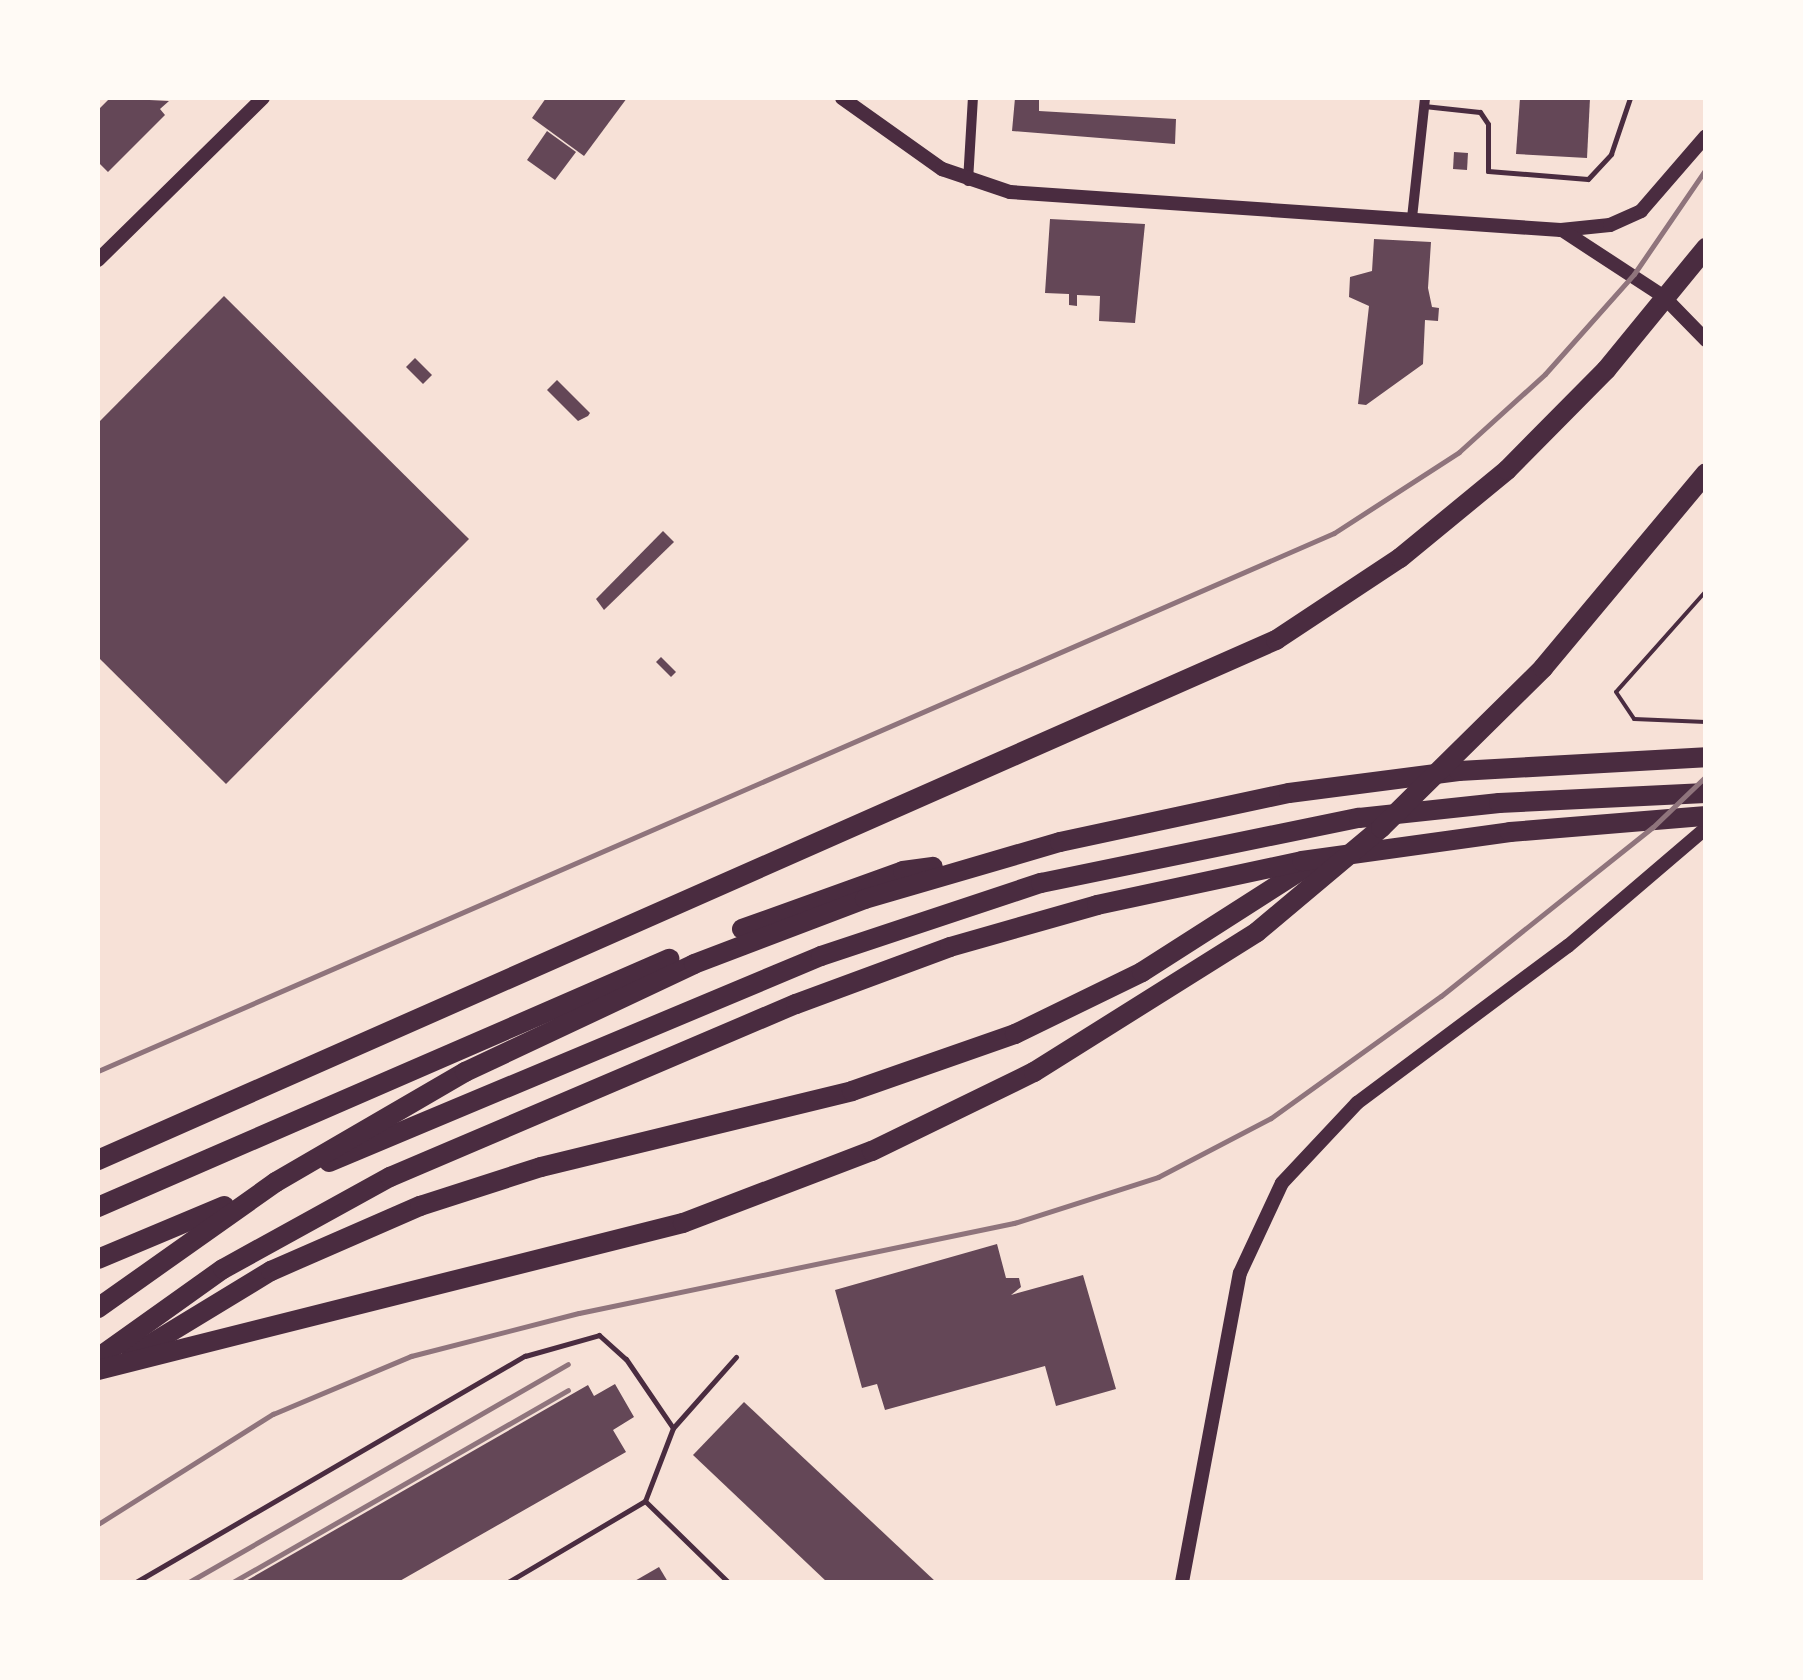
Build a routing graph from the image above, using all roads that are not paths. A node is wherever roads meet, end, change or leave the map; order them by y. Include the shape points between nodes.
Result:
1 (263, 98) edge
2 (842, 98) edge
3 (974, 98) edge
4 (1630, 98) edge
5 (1425, 102) edge
6 (1706, 136) edge
7 (968, 181) junction
8 (1412, 218) junction
9 (1561, 230) junction
10 (1706, 248) edge
11 (98, 260) edge
12 (1706, 340) edge
13 (1706, 472) edge
14 (1706, 757) edge
15 (1706, 794) edge
16 (1706, 816) edge
17 (1706, 828) edge
18 (1362, 844) junction
19 (990, 860) junction
20 (98, 1160) edge
21 (98, 1207) edge
22 (98, 1260) edge
23 (98, 1308) edge
24 (736, 1357) dead end
25 (98, 1358) edge
26 (98, 1370) edge
27 (98, 1380) edge
28 (673, 1428) junction
29 (646, 1501) junction
30 (136, 1582) edge
31 (508, 1582) edge
32 (728, 1582) edge
33 (1182, 1582) edge

1 - 11 street
2 - 7 street
3 - 7 street
4 - 5 lane via 1611,154 1588,179 1488,171 1488,124 1480,112
5 - 8 street
6 - 9 street via 1641,211 1610,226
7 - 8 street via 1010,192
8 - 9 street
9 - 12 street via 1634,274
10 - 20 highway via 1574,405 1472,500 1361,586 1251,653
13 - 18 highway via 1544,668
14 - 19 highway via 1459,770 1289,793
15 - 22 highway via 1484,804 1248,837 990,898 820,956
16 - 25 highway via 1453,838 1211,878 1023,925 878,972 420,1164 223,1269
17 - 33 street via 1568,946 1357,1103 1282,1183 1240,1273
18 - 26 highway via 1274,919 1034,1072 820,1173 619,1241
18 - 27 highway via 1285,880 1154,964 1015,1034 835,1096 541,1167 420,1206 271,1271
19 - 21 highway via 904,871 751,926
19 - 23 highway via 746,942 523,1042 276,1182
24 - 28 lane
28 - 29 lane
28 - 30 lane via 626,1359 599,1334 525,1356
29 - 31 lane
29 - 32 lane

